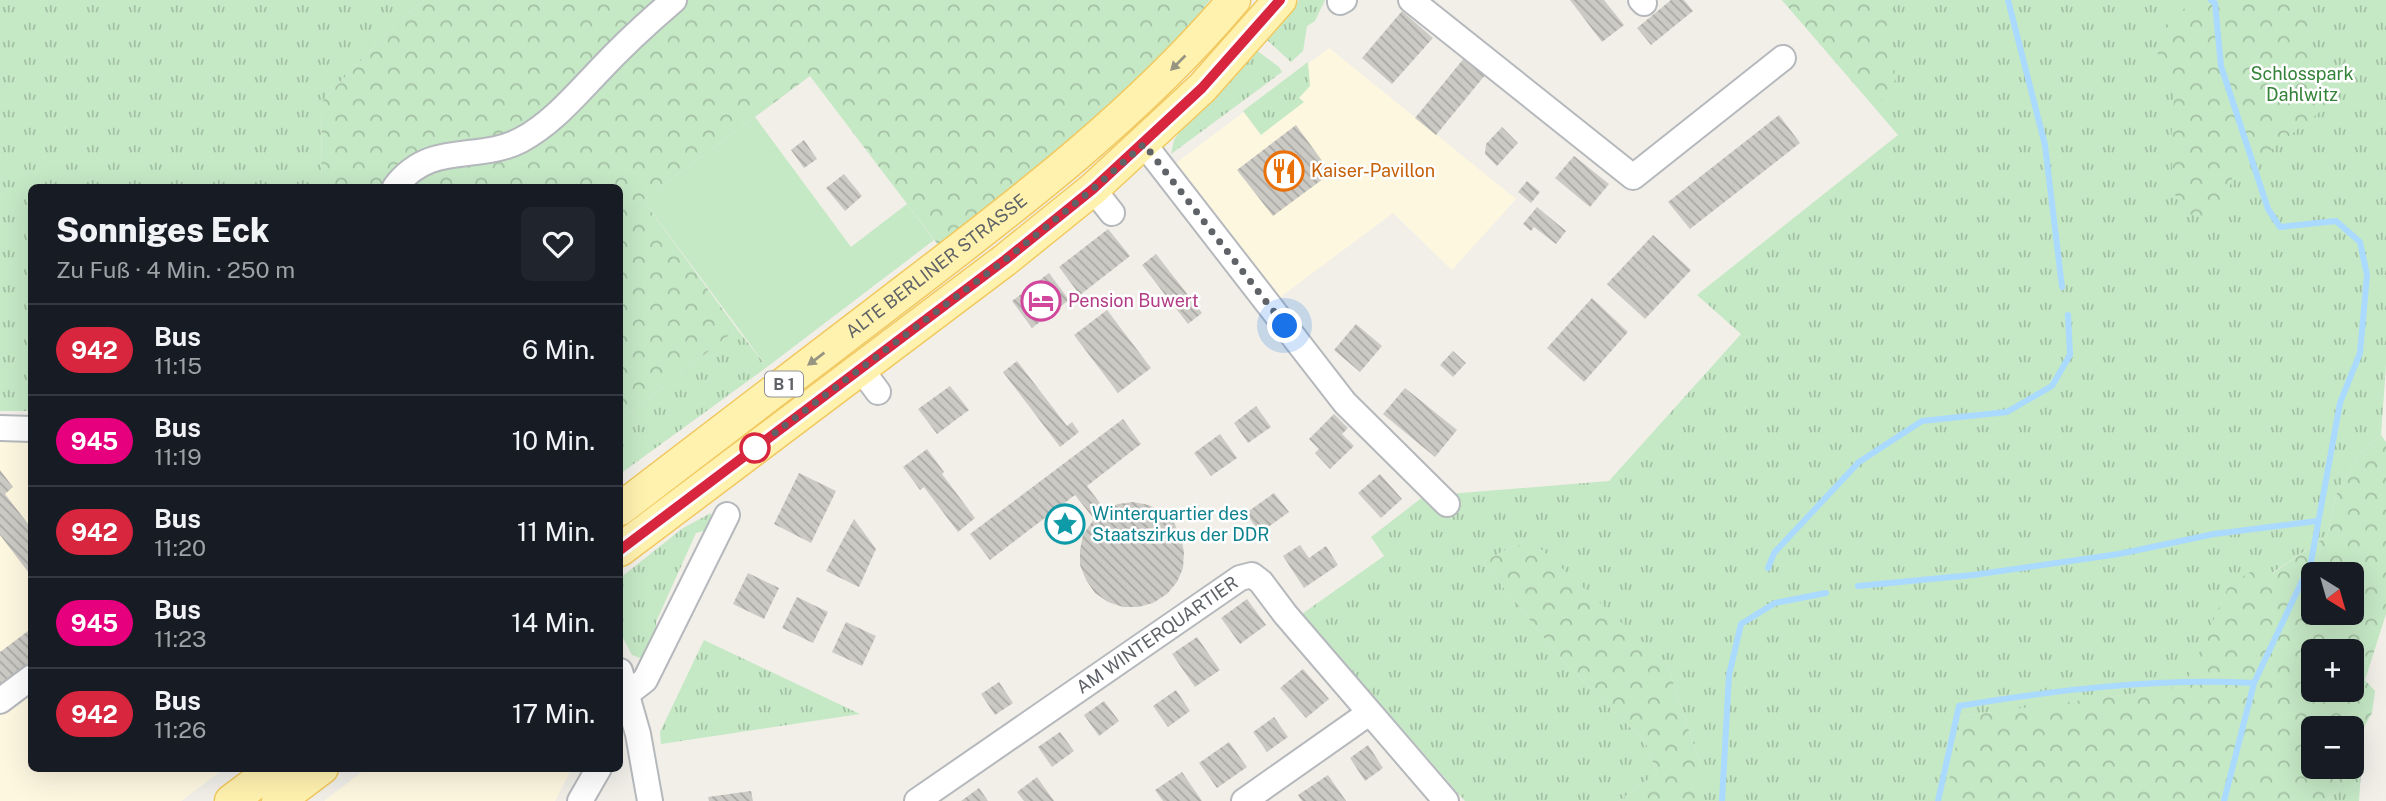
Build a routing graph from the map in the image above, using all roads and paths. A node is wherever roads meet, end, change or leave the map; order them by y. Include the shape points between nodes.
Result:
1 (674, 0) edge
2 (1234, 0) edge
3 (1280, 0) edge
4 (1411, 0) edge
5 (1783, 58) dead end
6 (1144, 144) junction
7 (399, 184) edge
8 (0, 428) edge
9 (28, 429) edge
10 (1447, 504) dead end
11 (623, 507) edge
12 (727, 516) dead end
13 (623, 548) edge
14 (28, 680) edge
15 (623, 682) edge
16 (0, 701) edge
17 (1369, 713) junction
18 (629, 740) edge
19 (270, 772) edge
20 (317, 772) edge
21 (597, 772) edge
22 (230, 801) edge
23 (278, 801) edge
24 (580, 801) edge
25 (650, 801) edge
26 (917, 801) edge
27 (1244, 801) edge
28 (1446, 801) edge

1 - 7 street via 543,126 519,141 487,151 448,154 422,164
2 -> 11 main road, ALTE BERLINER STRASSE / B 1 via 1183,58 1035,191
3 - 6 main road, ALTE BERLINER STRASSE / B 1 via 1202,88
4 - 5 street via 1633,177
6 - 10 street via 1345,403
6 - 13 main road, ALTE BERLINER STRASSE / B 1 via 1103,201 1005,260 870,381
8 - 9 street
12 - 15 street via 645,680
14 - 16 street
15 - 18 street
17 - 26 street, AM WINTERQUARTIER via 1252,575 1240,578
17 - 27 street
17 - 28 street, AM WINTERQUARTIER
18 - 25 street
19 - 22 main road
20 - 23 main road
21 - 24 street

